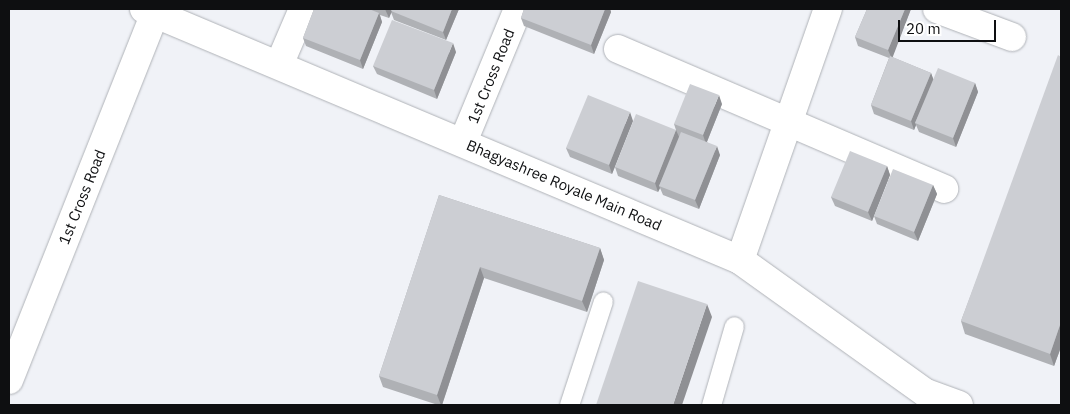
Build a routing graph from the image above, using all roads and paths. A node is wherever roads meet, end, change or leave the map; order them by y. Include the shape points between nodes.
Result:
1 (303, 9) edge
2 (518, 9) edge
3 (828, 9) edge
4 (937, 9) edge
5 (150, 11) edge
6 (1012, 37) dead end
7 (618, 49) dead end
8 (279, 65) junction
9 (788, 124) junction
10 (463, 142) junction
11 (944, 189) dead end
12 (740, 260) junction
13 (603, 301) dead end
14 (734, 326) dead end
15 (9, 380) edge
16 (569, 405) edge
17 (711, 405) edge
18 (959, 405) edge

1 - 8 street
2 - 10 street, 1st Cross Road
3 - 9 street
4 - 6 street
5 - 8 street, Bhagyashree Royale Main Road
5 - 15 street, 1st Cross Road
7 - 9 street
8 - 10 street, Bhagyashree Royale Main Road
9 - 11 street
9 - 12 street
10 - 12 street, Bhagyashree Royale Main Road
12 - 18 street, Bhagyashree Royale Main Road via 926,393
13 - 16 lane
14 - 17 lane

